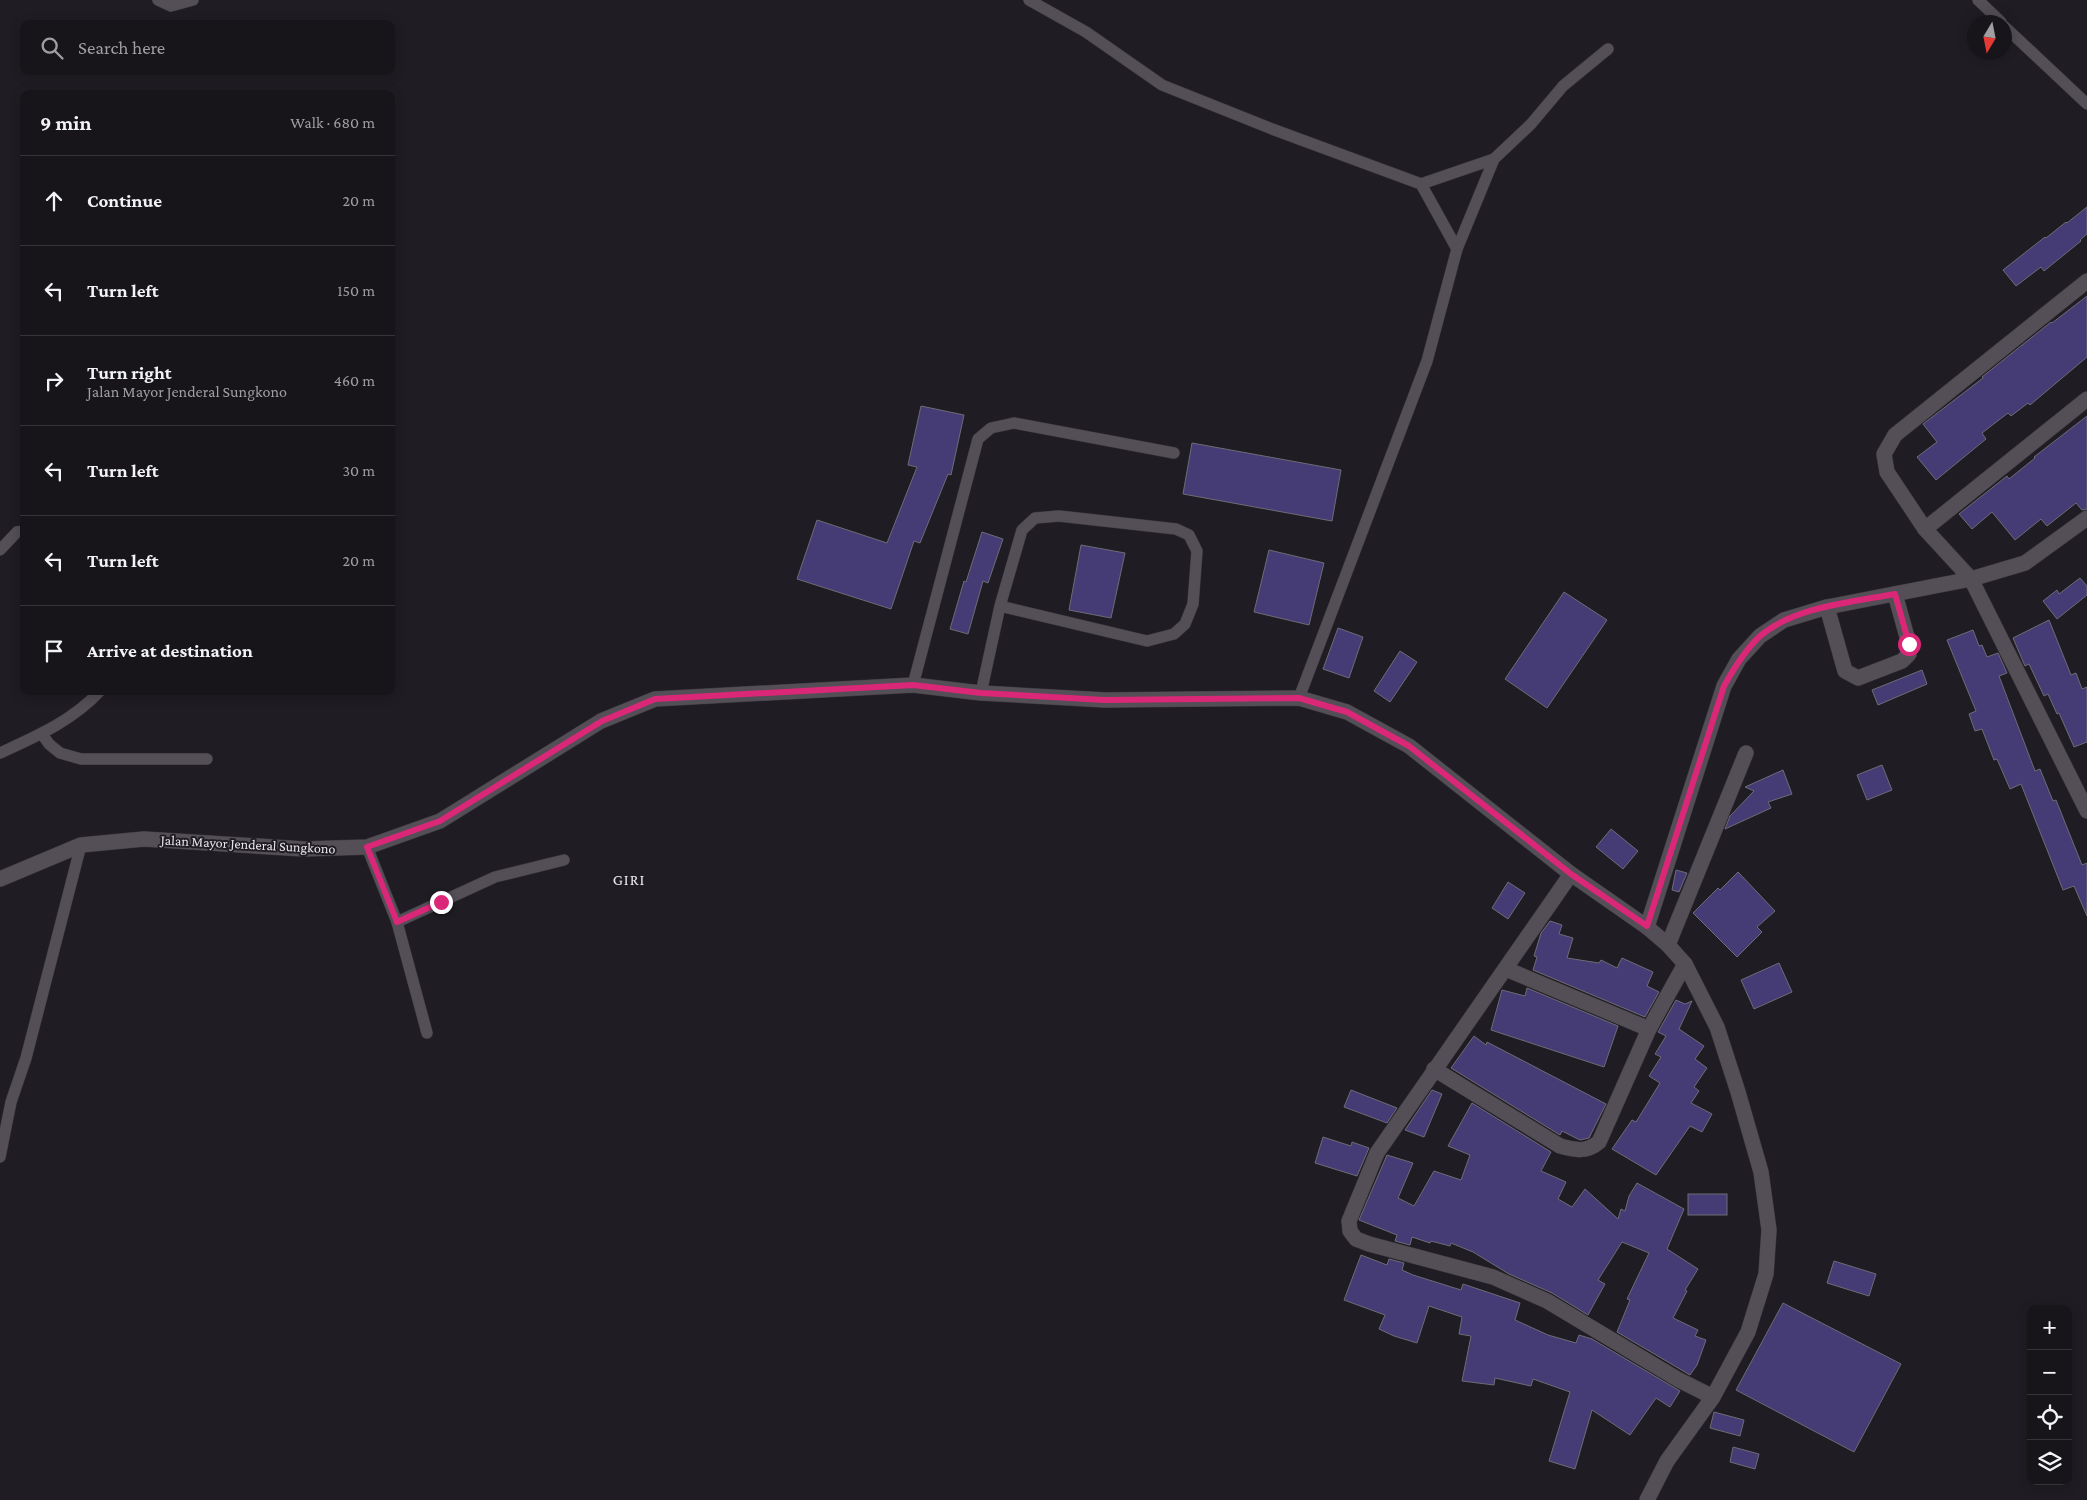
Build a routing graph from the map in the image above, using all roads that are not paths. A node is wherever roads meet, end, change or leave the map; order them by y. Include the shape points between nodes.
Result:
1 (158, 0) edge
2 (193, 0) edge
3 (1029, 0) edge
4 (1978, 0) edge
5 (1994, 15) edge
6 (2012, 34) edge
7 (1608, 49) dead end
8 (2087, 104) edge
9 (1494, 159) junction
10 (1421, 184) junction
11 (1457, 249) junction
12 (2087, 281) edge
13 (2087, 398) edge
14 (1174, 453) dead end
15 (2087, 518) edge
16 (1925, 529) junction
17 (20, 532) edge
18 (0, 550) edge
19 (1971, 579) junction
20 (1895, 594) junction
21 (1000, 606) junction
22 (1826, 607) junction
23 (913, 685) junction
24 (981, 693) junction
25 (96, 695) edge
26 (1299, 698) junction
27 (42, 734) junction
28 (0, 753) edge
29 (1746, 753) dead end
30 (207, 759) dead end
31 (2087, 811) edge
32 (82, 844) junction
33 (367, 847) junction
34 (564, 860) dead end
35 (1571, 874) junction
36 (0, 879) edge
37 (397, 922) junction
38 (1647, 926) junction
39 (1668, 945) junction
40 (1685, 964) junction
41 (1506, 969) junction
42 (1649, 1029) junction
43 (427, 1033) dead end
44 (1434, 1069) junction
45 (0, 1156) edge
46 (1713, 1398) junction
47 (1647, 1500) edge

1 - 2 lane via 171,6
3 - 10 lane via 1086,32 1162,85
4 - 5 lane
6 - 8 lane
7 - 9 lane via 1563,86
9 - 10 lane
9 - 11 lane
10 - 11 lane
11 - 26 lane via 1427,361
12 - 16 street via 1895,435 1884,454 1887,472
13 - 16 street
14 - 23 lane via 1014,423 991,428 978,440
15 - 19 street via 2025,564
16 - 19 street
17 - 18 lane
19 - 20 street
19 - 31 street
20 - 22 street
20 - 22 street via 1909,654 1902,661 1858,678 1845,671
21 - 21 lane via 1022,530 1036,518 1059,516 1176,529 1189,536 1197,550 1193,604 1185,624 1174,634 1147,640
21 - 24 lane
22 - 38 street via 1784,620 1760,636 1739,660 1724,686
23 - 24 street, Jalan Mayor Jenderal Sungkono
23 - 33 street, Jalan Mayor Jenderal Sungkono via 655,699 602,721 440,821
24 - 26 street, Jalan Mayor Jenderal Sungkono via 1104,700
25 - 27 lane via 72,717
26 - 35 street, Jalan Mayor Jenderal Sungkono via 1347,712 1409,746
27 - 28 lane
27 - 30 lane via 60,753 81,759
29 - 39 street
32 - 33 street, Jalan Mayor Jenderal Sungkono via 144,839 304,849
32 - 36 street, Jalan Mayor Jenderal Sungkono
32 - 45 lane via 26,1058 11,1102
33 - 37 lane
34 - 37 lane via 495,877
35 - 38 street, Jalan Mayor Jenderal Sungkono
35 - 41 street
37 - 43 lane
38 - 39 street, Jalan Mayor Jenderal Sungkono
39 - 40 street, Jalan Mayor Jenderal Sungkono
40 - 42 street
40 - 46 street, Jalan Mayor Jenderal Sungkono via 1717,1027 1738,1092 1761,1172 1769,1230 1766,1274 1748,1332
41 - 42 street
41 - 44 street
42 - 44 street via 1599,1142 1591,1149 1560,1146
44 - 46 street via 1377,1153 1349,1221 1350,1231 1369,1244 1493,1277 1548,1300
46 - 47 street, Jalan Mayor Jenderal Sungkono via 1667,1461

